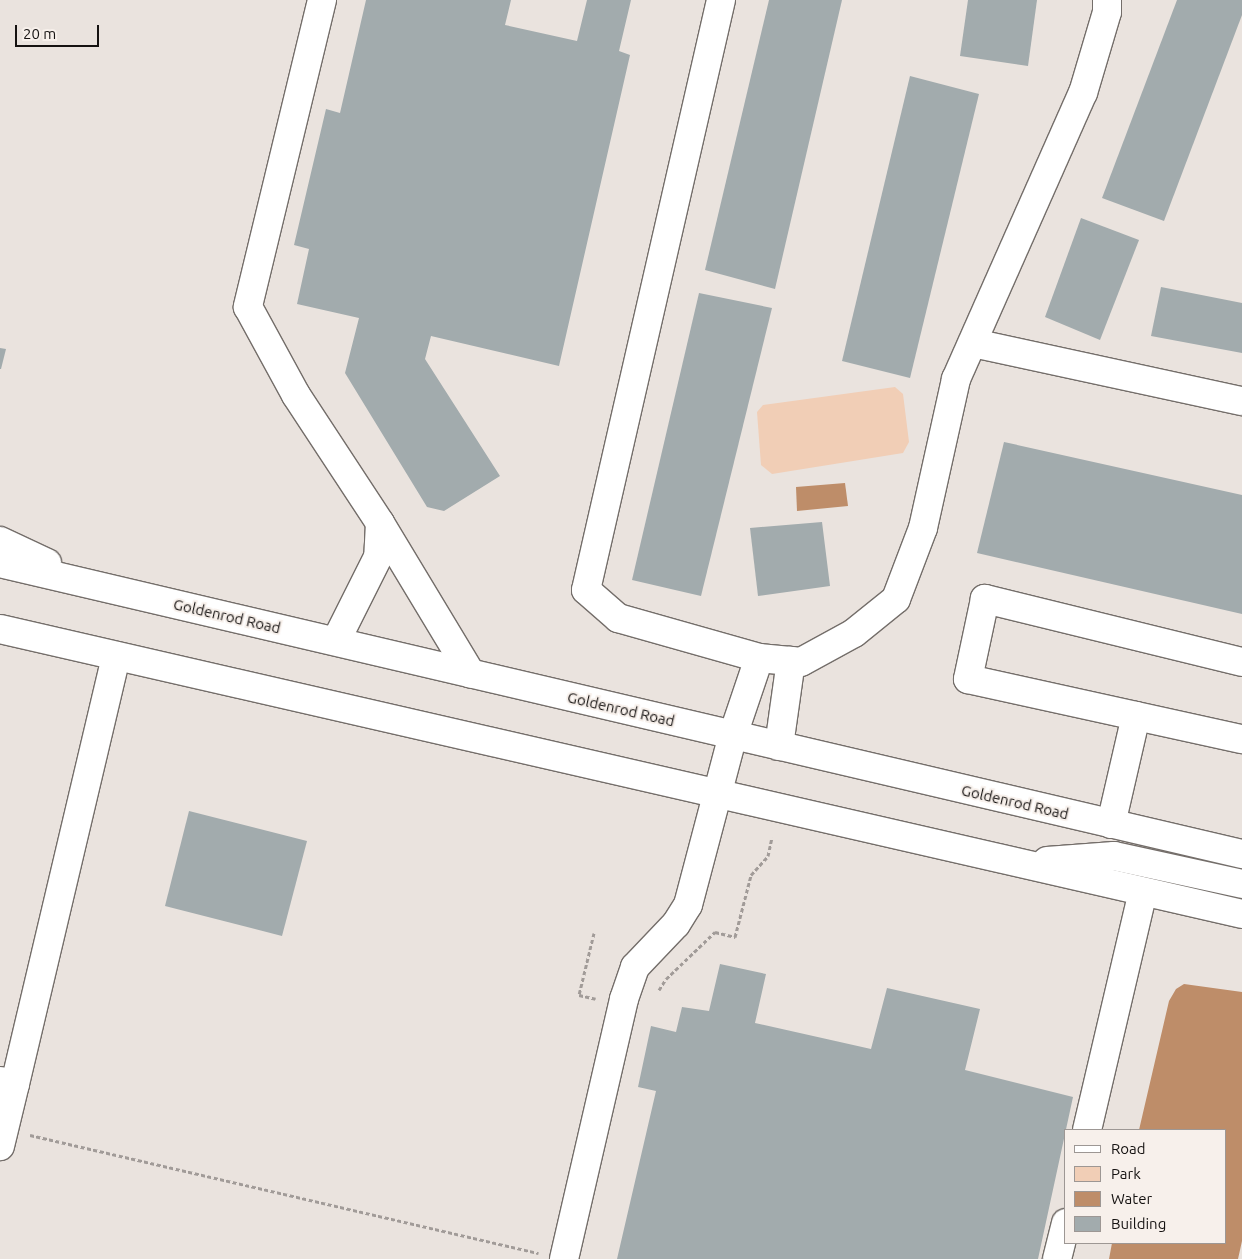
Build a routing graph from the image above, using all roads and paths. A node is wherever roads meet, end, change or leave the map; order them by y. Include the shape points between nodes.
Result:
1 (322, 0) edge
2 (721, 0) edge
3 (1107, 0) edge
4 (973, 343) junction
5 (1242, 401) edge
6 (380, 523) junction
7 (0, 541) edge
8 (0, 563) edge
9 (89, 584) junction
10 (0, 629) edge
11 (336, 641) junction
12 (116, 657) junction
13 (759, 658) junction
14 (791, 661) junction
15 (1242, 662) edge
16 (471, 674) junction
17 (1136, 716) junction
18 (733, 735) junction
19 (1242, 739) edge
20 (779, 746) junction
21 (717, 792) junction
22 (1111, 824) junction
23 (772, 837) dead end
24 (1242, 854) edge
25 (1018, 862) junction
26 (1242, 884) edge
27 (1143, 892) junction
28 (1242, 914) edge
29 (656, 994) dead end
30 (8, 1083) edge
31 (1087, 1129) edge
32 (2, 1138) edge
33 (1064, 1231) edge
34 (564, 1259) edge
35 (1057, 1259) edge

1 - 6 main road via 248,307 296,395
2 - 13 main road via 586,590 618,618
3 - 4 main road via 1107,12 1083,93
4 - 5 main road
4 - 14 main road via 956,378 924,528 896,599 854,633 801,662
6 - 11 main road via 378,557
6 - 16 main road
7 - 9 main road
8 - 9 main road, Goldenrod Road
9 - 11 main road, Goldenrod Road
10 - 12 main road
11 - 16 main road, Goldenrod Road
12 - 21 main road
12 - 30 main road
13 - 14 main road
13 - 18 main road
14 - 20 main road
15 - 17 main road via 984,599 968,679
16 - 18 main road, Goldenrod Road
17 - 19 main road
17 - 22 main road
18 - 20 main road, Goldenrod Road
18 - 21 main road
20 - 22 main road, Goldenrod Road
21 - 25 main road
21 - 34 main road via 688,905 676,924 635,967 624,999
22 - 24 main road, Goldenrod Road
23 - 29 path via 768,856 751,875 735,937 715,932 666,979
25 - 26 main road via 1114,856
25 - 27 main road
27 - 28 main road
27 - 31 main road
30 - 32 main road
32 - 34 path
33 - 35 main road

